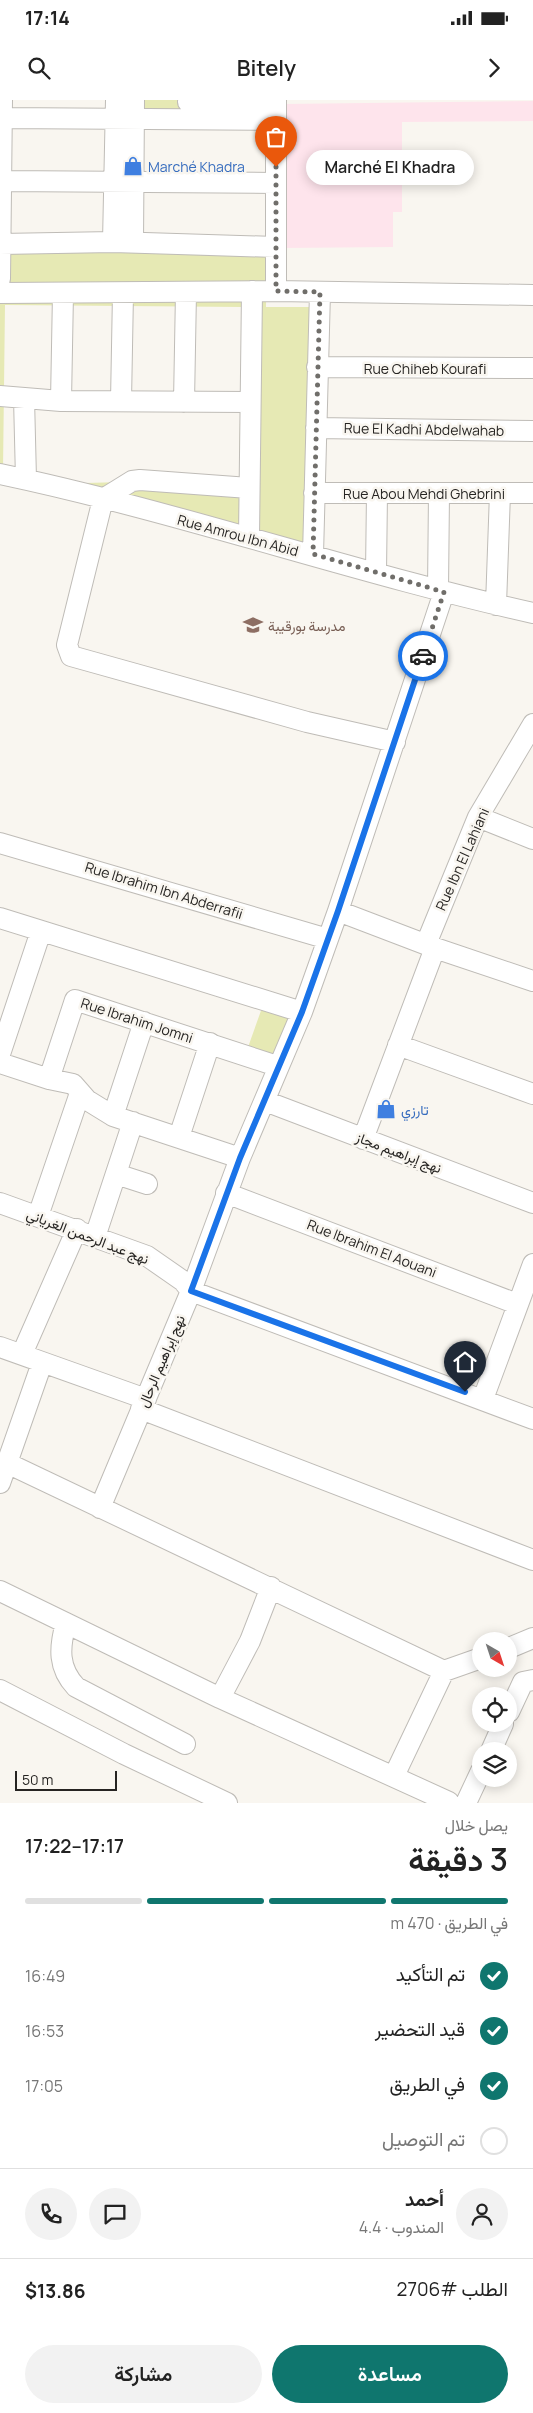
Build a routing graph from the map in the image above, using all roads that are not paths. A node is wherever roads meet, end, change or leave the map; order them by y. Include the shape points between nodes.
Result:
1 (188, 107) edge
2 (276, 108) edge
3 (2, 109) edge
4 (125, 110) edge
5 (1, 181) junction
6 (124, 182) junction
7 (276, 183) junction
8 (123, 242) junction
9 (1, 244) edge
10 (276, 247) junction
11 (0, 280) edge
12 (252, 291) junction
13 (276, 291) junction
14 (123, 292) junction
15 (186, 292) junction
16 (320, 292) junction
17 (0, 293) edge
18 (63, 293) junction
19 (533, 295) edge
20 (317, 367) junction
21 (533, 368) edge
22 (0, 396) edge
23 (24, 398) junction
24 (61, 401) junction
25 (121, 401) junction
26 (184, 402) junction
27 (250, 402) junction
28 (316, 428) junction
29 (533, 431) edge
30 (0, 474) edge
31 (26, 479) junction
32 (249, 488) junction
33 (314, 493) junction
34 (376, 493) junction
35 (440, 493) junction
36 (500, 493) junction
37 (533, 493) edge
38 (103, 499) junction
39 (249, 537) junction
40 (313, 554) junction
41 (376, 572) junction
42 (441, 591) junction
43 (496, 605) junction
44 (533, 613) edge
45 (533, 726) edge
46 (394, 742) junction
47 (478, 817) junction
48 (533, 839) edge
49 (0, 843) edge
50 (338, 911) junction
51 (0, 918) edge
52 (41, 931) junction
53 (328, 939) junction
54 (431, 946) junction
55 (533, 981) edge
56 (8, 1004) edge
57 (302, 1012) junction
58 (144, 1022) junction
59 (210, 1043) junction
60 (398, 1045) junction
61 (0, 1054) edge
62 (0, 1063) edge
63 (277, 1066) junction
64 (49, 1079) junction
65 (80, 1093) junction
66 (533, 1094) edge
67 (265, 1100) junction
68 (113, 1116) junction
69 (133, 1122) junction
70 (179, 1137) junction
71 (364, 1138) junction
72 (240, 1158) junction
73 (116, 1174) junction
74 (147, 1184) dead end
75 (226, 1193) junction
76 (0, 1203) edge
77 (533, 1204) edge
78 (38, 1216) junction
79 (86, 1233) junction
80 (533, 1264) edge
81 (191, 1291) junction
82 (517, 1304) junction
83 (0, 1346) edge
84 (22, 1354) junction
85 (42, 1363) junction
86 (483, 1399) junction
87 (143, 1404) junction
88 (533, 1419) edge
89 (7, 1463) junction
90 (0, 1483) edge
91 (100, 1508) junction
92 (533, 1560) edge
93 (271, 1587) junction
94 (0, 1591) edge
95 (66, 1623) junction
96 (533, 1638) edge
97 (518, 1644) edge
98 (472, 1661) edge
99 (444, 1671) junction
100 (533, 1680) edge
101 (0, 1690) edge
102 (517, 1695) edge
103 (220, 1698) junction
104 (185, 1744) dead end
105 (394, 1776) junction
106 (472, 1783) edge
107 (458, 1802) edge
108 (226, 1803) edge

1 - 2 street
1 - 4 street
2 - 7 street
3 - 4 street
3 - 5 street
4 - 6 street
5 - 6 street
5 - 9 street
6 - 7 street
6 - 8 street
7 - 10 street
8 - 9 street
8 - 10 street
9 - 11 street
10 - 13 street
12 - 13 street
12 - 15 street
12 - 27 street
13 - 16 street
14 - 15 street
14 - 18 street
14 - 25 street
15 - 26 street
16 - 19 street
16 - 20 street
17 - 18 street
18 - 24 street
20 - 21 street, Rue Chiheb Kourafi
20 - 28 street
22 - 23 street
23 - 24 street
23 - 31 street
24 - 25 street
25 - 26 street
26 - 27 street
27 - 32 street
28 - 29 street, Rue El Kadhi Abdelwahab
28 - 33 street
30 - 31 street, Rue Amrou Ibn Abid
31 - 38 street, Rue Amrou Ibn Abid
32 - 38 street via 140,480 132,481
32 - 39 street
33 - 34 street, Rue Abou Mehdi Ghebrini
33 - 40 street
34 - 35 street, Rue Abou Mehdi Ghebrini
34 - 41 street
35 - 36 street, Rue Abou Mehdi Ghebrini
35 - 42 street, نهج إبراهيم الرحال
36 - 37 street, Rue Abou Mehdi Ghebrini
36 - 43 street
38 - 39 street, Rue Amrou Ibn Abid
38 - 46 street via 67,644 71,656 307,722
39 - 40 street, Rue Amrou Ibn Abid
40 - 41 street, Rue Amrou Ibn Abid
41 - 42 street, Rue Amrou Ibn Abid
42 - 43 street, Rue Amrou Ibn Abid
42 - 46 street, نهج إبراهيم الرحال
43 - 44 street, Rue Amrou Ibn Abid
45 - 47 street, Rue Ibn El Lahiani
46 - 50 street, نهج إبراهيم الرحال
47 - 48 street
47 - 54 street, Rue Ibn El Lahiani
49 - 53 street, Rue Ibrahim Ibn Abderrafii
50 - 53 street, نهج إبراهيم الرحال
50 - 54 street
51 - 52 street
52 - 56 street
52 - 57 street
53 - 57 street, نهج إبراهيم الرحال
54 - 55 street
54 - 60 street, Rue Ibn El Lahiani
56 - 61 street
57 - 63 street, نهج إبراهيم الرحال
58 - 59 street, Rue Ibrahim Jomni
58 - 64 street, Rue Ibrahim Jomni via 75,1000
58 - 68 street
59 - 63 street, Rue Ibrahim Jomni
59 - 70 street
60 - 66 street
60 - 71 street, Rue Ibn El Lahiani
62 - 64 street
63 - 67 street, نهج إبراهيم الرحال
64 - 65 street via 73,1084
65 - 68 street
65 - 78 street
67 - 71 street, نهج إبراهيم مجاز
67 - 72 street, نهج إبراهيم الرحال
68 - 69 street
69 - 70 street
69 - 73 street
70 - 72 street
71 - 77 street, نهج إبراهيم مجاز
72 - 75 street, نهج إبراهيم الرحال
73 - 74 street
73 - 79 street
75 - 81 street, نهج إبراهيم الرحال
75 - 82 street, Rue Ibrahim El Aouani
76 - 78 street, نهج عبد الرحمن الغرياني
78 - 79 street, نهج عبد الرحمن الغرياني
79 - 81 street, نهج عبد الرحمن الغرياني via 147,1256 183,1281
79 - 84 street
80 - 82 street
81 - 86 street, نهج عبد الرحمن الغرياني
81 - 87 street, نهج إبراهيم الرحال
82 - 86 street
83 - 84 street
84 - 85 street
85 - 87 street
85 - 89 street
86 - 88 street, نهج عبد الرحمن الغرياني
87 - 91 street, نهج إبراهيم الرحال
87 - 92 street
89 - 90 street
89 - 91 street
91 - 93 street
93 - 99 street
93 - 103 street via 250,1641
94 - 95 street
95 - 103 street
95 - 104 street via 60,1644 62,1663 67,1677 76,1687
96 - 97 street
98 - 99 street
99 - 105 street
100 - 102 street via 523,1682
101 - 108 street
103 - 105 street
105 - 107 street
106 - 107 street

